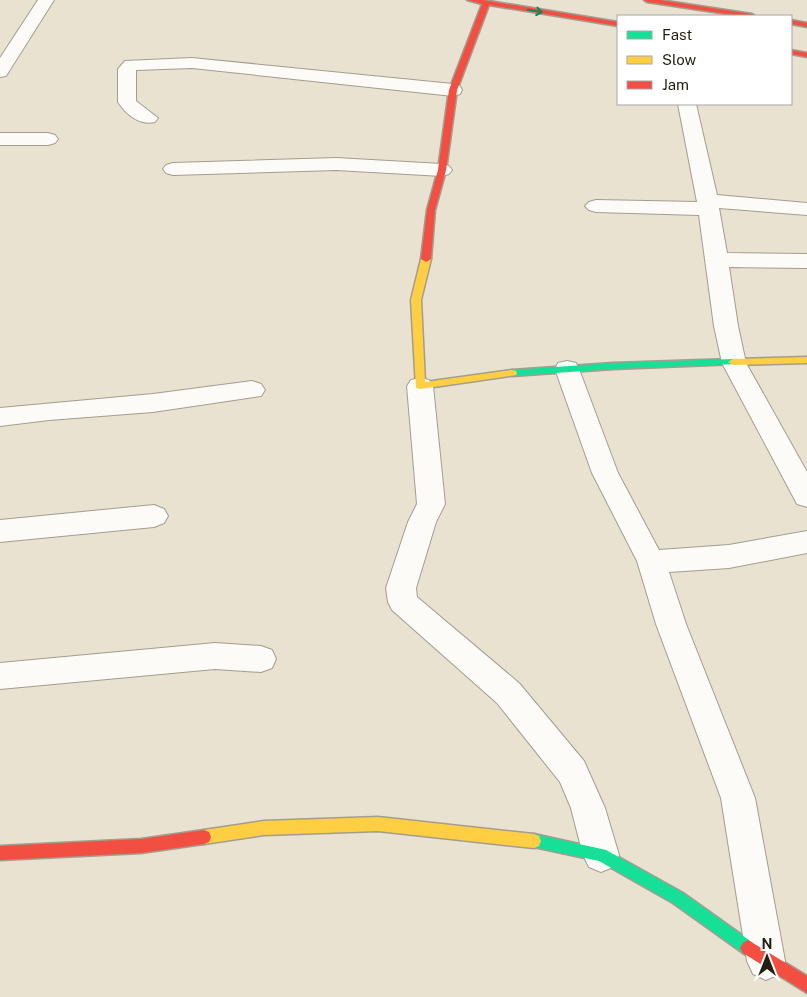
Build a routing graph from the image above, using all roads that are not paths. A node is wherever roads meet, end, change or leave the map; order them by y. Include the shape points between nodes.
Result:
1 (46, 0) edge
2 (470, 0) edge
3 (647, 0) edge
4 (486, 3) junction
5 (745, 15) edge
6 (792, 22) edge
7 (617, 24) edge
8 (807, 25) edge
9 (792, 52) edge
10 (807, 55) edge
11 (0, 72) edge
12 (453, 90) junction
13 (687, 105) edge
14 (148, 118) dead end
15 (48, 139) dead end
16 (0, 140) edge
17 (173, 169) dead end
18 (442, 170) junction
19 (708, 205) junction
20 (596, 206) dead end
21 (807, 209) edge
22 (716, 260) junction
23 (807, 261) edge
24 (807, 360) edge
25 (734, 363) junction
26 (567, 369) junction
27 (420, 386) junction
28 (252, 390) dead end
29 (0, 418) edge
30 (807, 497) edge
31 (154, 516) dead end
32 (0, 530) edge
33 (807, 542) edge
34 (651, 561) junction
35 (261, 659) dead end
36 (0, 676) edge
37 (0, 853) edge
38 (601, 855) junction
39 (766, 961) junction
40 (807, 984) edge

1 - 11 street
2 - 4 street
3 - 5 street
4 -> 7 street
4 - 12 street
6 - 8 street
9 - 10 street
12 - 14 street via 192,63 131,65 127,69 127,102
12 - 18 street
13 - 19 street
15 - 16 street
17 - 18 street via 336,164
18 - 27 street via 431,210 428,251 416,300
19 - 20 street
19 - 21 street
19 - 22 street
22 - 23 street
22 - 25 street
24 - 25 street
25 - 26 street
25 - 30 street
26 - 27 street via 448,380
26 - 34 street via 605,472
27 - 38 street via 431,504 401,588 403,602 508,693 572,772 588,808
28 - 29 street
31 - 32 street
33 - 34 street via 680,562
34 - 39 street via 671,624 738,798
35 - 36 street via 214,656
37 - 38 street via 141,846 264,828 378,824 522,839
38 - 39 street via 678,898
39 - 40 street

